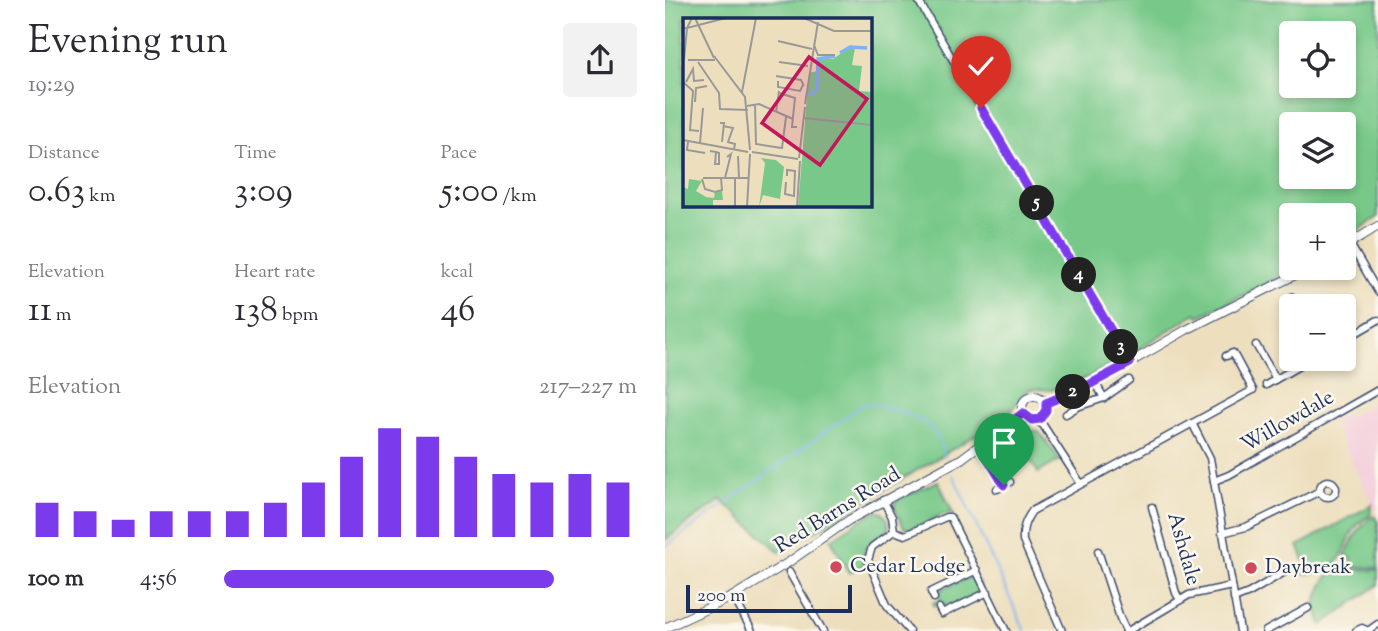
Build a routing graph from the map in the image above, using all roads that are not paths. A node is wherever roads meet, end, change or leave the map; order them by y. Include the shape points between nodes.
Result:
1 (918, 0) edge
2 (1378, 226) edge
3 (1356, 239) edge
4 (1356, 259) edge
5 (1285, 280) edge
6 (1378, 292) edge
7 (1378, 320) edge
8 (1356, 333) edge
9 (1256, 345) dead end
10 (1226, 356) dead end
11 (1130, 363) junction
12 (1290, 371) edge
13 (1276, 379) junction
14 (1129, 380) dead end
15 (1095, 382) junction
16 (1266, 385) dead end
17 (1378, 390) edge
18 (1104, 398) junction
19 (1046, 403) junction
20 (1023, 413) junction
21 (1044, 415) junction
22 (1035, 420) junction
23 (1069, 421) dead end
24 (1192, 423) junction
25 (1043, 425) junction
26 (981, 447) junction
27 (1214, 481) junction
28 (1081, 484) junction
29 (1004, 486) dead end
30 (1320, 491) dead end
31 (883, 500) junction
32 (1152, 507) dead end
33 (894, 531) junction
34 (1222, 533) junction
35 (1098, 551) dead end
36 (977, 570) junction
37 (1288, 570) dead end
38 (789, 572) dead end
39 (1232, 586) junction
40 (988, 592) junction
41 (733, 596) junction
42 (934, 598) dead end
43 (1234, 598) junction
44 (1180, 600) junction
45 (939, 608) dead end
46 (1308, 609) dead end
47 (1378, 624) edge
48 (665, 628) edge
49 (821, 629) edge
50 (752, 631) edge
51 (811, 631) edge
52 (909, 631) edge
53 (1006, 631) edge
54 (1062, 631) edge
55 (1127, 631) edge
56 (1240, 631) edge
57 (1266, 631) edge
58 (1356, 631) edge
59 (1368, 631) edge

1 - 11 street
2 - 3 street
4 - 6 street
5 - 11 street
7 - 8 street
9 - 13 street
10 - 24 street via 1233,353 1237,358 1253,390
11 - 15 street
12 - 13 street
13 - 16 street
14 - 18 street
15 - 18 street
15 - 19 street
17 - 27 street, Willowdale
18 - 23 street via 1065,412
19 - 20 street via 1029,396 1023,402
19 - 21 street
20 - 22 street
20 - 26 street, Red Barns Road
21 - 22 street
21 - 25 street
22 - 25 street
24 - 27 street via 1210,458
24 - 28 street
25 - 28 street
26 - 29 street
26 - 31 street, Red Barns Road
27 - 34 street
28 - 54 street via 1032,511 1023,533 1026,551
30 - 34 street via 1246,527
31 - 33 street
31 - 41 street, Red Barns Road
32 - 44 street, Ashdale
33 - 36 street via 905,535 950,517
33 - 52 street via 872,547 868,559 887,605
34 - 39 street
35 - 55 street
36 - 40 street
36 - 42 street via 931,592
37 - 43 street
38 - 49 street
39 - 43 street
39 - 44 street
40 - 45 street via 942,614
40 - 53 street
41 - 48 street, Red Barns Road
41 - 50 street
43 - 56 street
44 - 55 street
46 - 57 street
47 - 59 street
49 - 51 street
58 - 59 street

